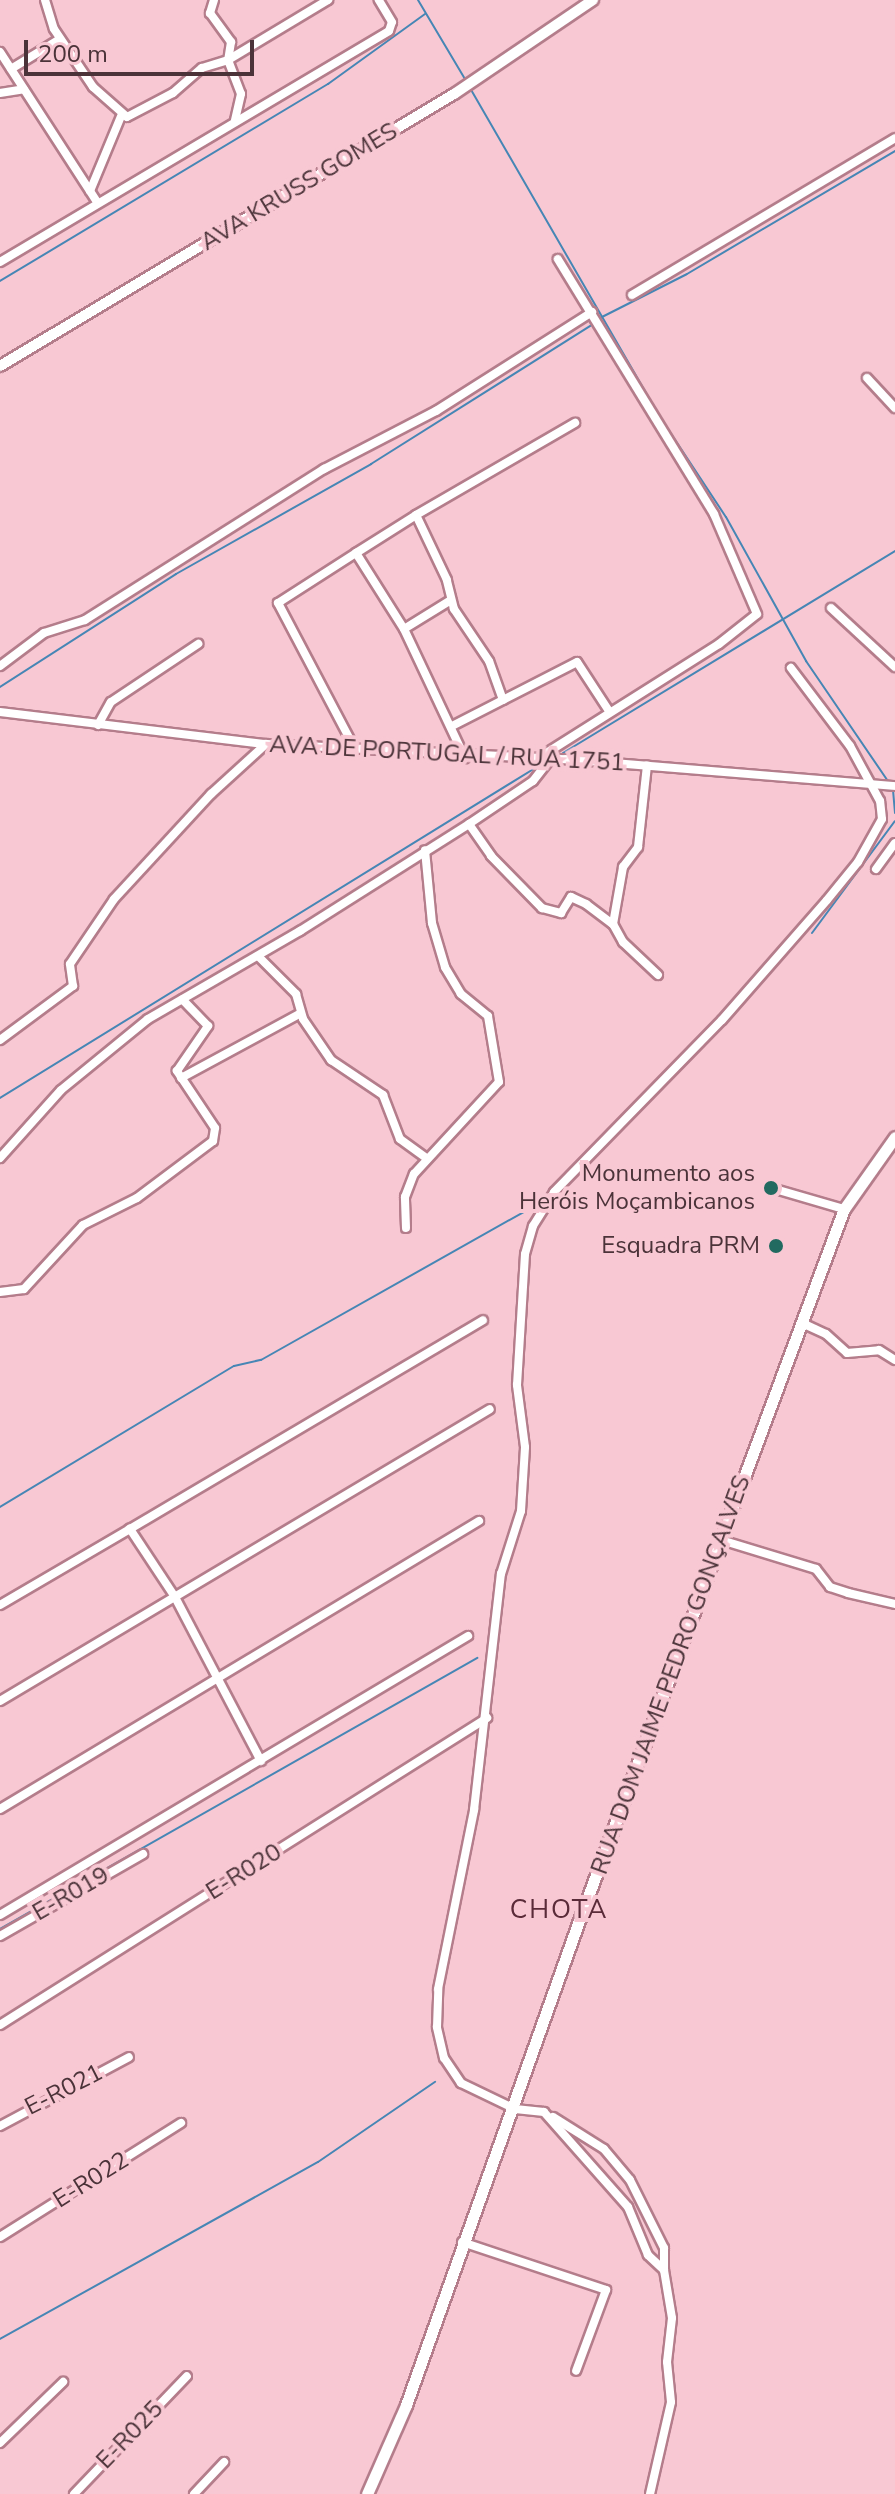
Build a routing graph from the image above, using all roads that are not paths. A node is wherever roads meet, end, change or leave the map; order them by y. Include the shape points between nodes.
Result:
1 (45, 0) edge
2 (214, 0) edge
3 (328, 0) edge
4 (379, 0) edge
5 (593, 0) edge
6 (60, 39) junction
7 (0, 52) edge
8 (228, 60) junction
9 (11, 69) junction
10 (24, 89) junction
11 (0, 93) edge
12 (121, 116) junction
13 (235, 120) junction
14 (895, 138) edge
15 (90, 191) junction
16 (97, 202) junction
17 (558, 259) dead end
18 (0, 262) edge
19 (632, 295) dead end
20 (592, 312) junction
21 (0, 366) edge
22 (867, 378) dead end
23 (895, 408) edge
24 (575, 423) dead end
25 (416, 515) junction
26 (356, 553) junction
27 (451, 600) junction
28 (831, 608) dead end
29 (404, 629) junction
30 (198, 644) dead end
31 (0, 666) edge
32 (895, 667) edge
33 (791, 668) dead end
34 (503, 700) junction
35 (609, 711) junction
36 (0, 712) edge
37 (98, 725) junction
38 (454, 725) junction
39 (266, 744) junction
40 (354, 747) junction
41 (465, 758) junction
42 (537, 759) junction
43 (550, 759) junction
44 (647, 765) junction
45 (870, 783) junction
46 (895, 786) edge
47 (469, 824) junction
48 (895, 843) edge
49 (425, 850) junction
50 (876, 869) dead end
51 (613, 924) junction
52 (258, 956) junction
53 (658, 975) dead end
54 (182, 999) junction
55 (301, 1013) junction
56 (0, 1040) edge
57 (181, 1078) junction
58 (895, 1137) edge
59 (0, 1158) edge
60 (426, 1158) junction
61 (775, 1189) dead end
62 (844, 1209) junction
63 (406, 1228) dead end
64 (0, 1292) edge
65 (483, 1320) dead end
66 (802, 1323) junction
67 (895, 1360) edge
68 (490, 1409) dead end
69 (479, 1521) dead end
70 (130, 1529) junction
71 (721, 1540) junction
72 (175, 1597) junction
73 (895, 1604) edge
74 (0, 1605) edge
75 (468, 1636) dead end
76 (220, 1681) junction
77 (0, 1701) edge
78 (487, 1718) junction
79 (261, 1761) junction
80 (0, 1809) edge
81 (143, 1854) dead end
82 (0, 1915) edge
83 (0, 1936) edge
84 (0, 2025) edge
85 (129, 2057) dead end
86 (515, 2109) junction
87 (544, 2112) junction
88 (181, 2123) dead end
89 (0, 2126) edge
90 (0, 2237) edge
91 (462, 2242) junction
92 (664, 2270) junction
93 (576, 2371) dead end
94 (187, 2376) dead end
95 (63, 2382) dead end
96 (0, 2443) edge
97 (224, 2462) dead end
98 (74, 2494) edge
99 (194, 2494) edge
100 (367, 2494) edge
101 (650, 2494) edge

1 - 6 street
2 - 8 street via 210,13 231,42
3 - 8 street
4 - 13 street via 392,22 389,31
5 - 21 street, AVA KRUSS GOMES via 454,94
6 - 9 street
6 - 12 street via 98,94
7 - 9 street
8 - 12 street via 202,68 173,93
8 - 13 street via 241,94
9 - 10 street
10 - 11 street
10 - 15 street
12 - 15 street
13 - 16 street
14 - 19 street
15 - 16 street
16 - 18 street
17 - 20 street
20 - 31 street via 436,411 324,469 85,620 44,633
20 - 35 street via 714,514 757,607 749,623
22 - 23 street
24 - 25 street
25 - 26 street
25 - 27 street
26 - 29 street
26 - 40 street via 278,603
27 - 29 street
27 - 34 street via 489,661
28 - 32 street
29 - 38 street
30 - 37 street via 111,702
33 - 45 street via 831,717
34 - 35 street via 577,662
34 - 38 street
35 - 42 street
36 - 37 street, AVA DE PORTUGAL / RUA 1751
37 - 39 street, AVA DE PORTUGAL / RUA 1751
38 - 41 street
39 - 40 street, AVA DE PORTUGAL / RUA 1751
39 - 56 street via 211,794 114,899 70,964 73,986
40 - 41 street, AVA DE PORTUGAL / RUA 1751
41 - 42 street, AVA DE PORTUGAL / RUA 1751
42 - 43 street, AVA DE PORTUGAL / RUA 1751
43 - 44 street, AVA DE PORTUGAL / RUA 1751
43 - 47 street via 533,781
44 - 45 street, AVA DE PORTUGAL / RUA 1751
44 - 51 street via 638,847 623,867
45 - 46 street, AVA DE PORTUGAL / RUA 1751
45 - 78 street via 882,819 858,862 722,1020 554,1192 533,1226 525,1254 517,1385 525,1447 521,1511 501,1574
47 - 49 street
47 - 51 street via 491,856 542,908 561,913 571,897
48 - 50 street
49 - 52 street
49 - 60 street via 432,923 445,967 461,994 488,1016 499,1082 473,1116
51 - 53 street via 623,942
52 - 54 street
52 - 55 street via 296,994
54 - 57 street via 208,1026 177,1071
54 - 59 street via 148,1019 61,1090
55 - 57 street
55 - 60 street via 331,1060 383,1095 400,1139
57 - 64 street via 215,1128 213,1141 137,1198 83,1225 24,1289
58 - 62 main road, RUA DOM JAIME PEDRO GONÇALVES
60 - 63 street via 407,1190
61 - 62 street
62 - 66 main road, RUA DOM JAIME PEDRO GONÇALVES
65 - 70 street
66 - 67 street via 826,1334 847,1353 879,1350
66 - 71 main road, RUA DOM JAIME PEDRO GONÇALVES
68 - 72 street
69 - 76 street
70 - 72 street
70 - 74 street
71 - 73 street via 816,1569 839,1590
71 - 86 main road, RUA DOM JAIME PEDRO GONÇALVES
72 - 76 street
72 - 77 street
75 - 79 street
76 - 79 street
76 - 80 street
78 - 84 street, E-R020
78 - 86 street via 438,1989 437,2027 444,2058 461,2083
79 - 82 street
81 - 83 street, E-R019
85 - 89 street, E-R021
86 - 87 street
86 - 91 main road, RUA DOM JAIME PEDRO GONÇALVES
87 - 92 street via 628,2207 648,2255
87 - 92 street via 604,2149 630,2180 664,2248
88 - 90 street, E-R022
91 - 93 street via 606,2290
91 - 100 main road, RUA DOM JAIME PEDRO GONÇALVES via 406,2405
92 - 101 street via 672,2318 667,2362 671,2402
94 - 98 street, E-R025
95 - 96 street
97 - 99 street

